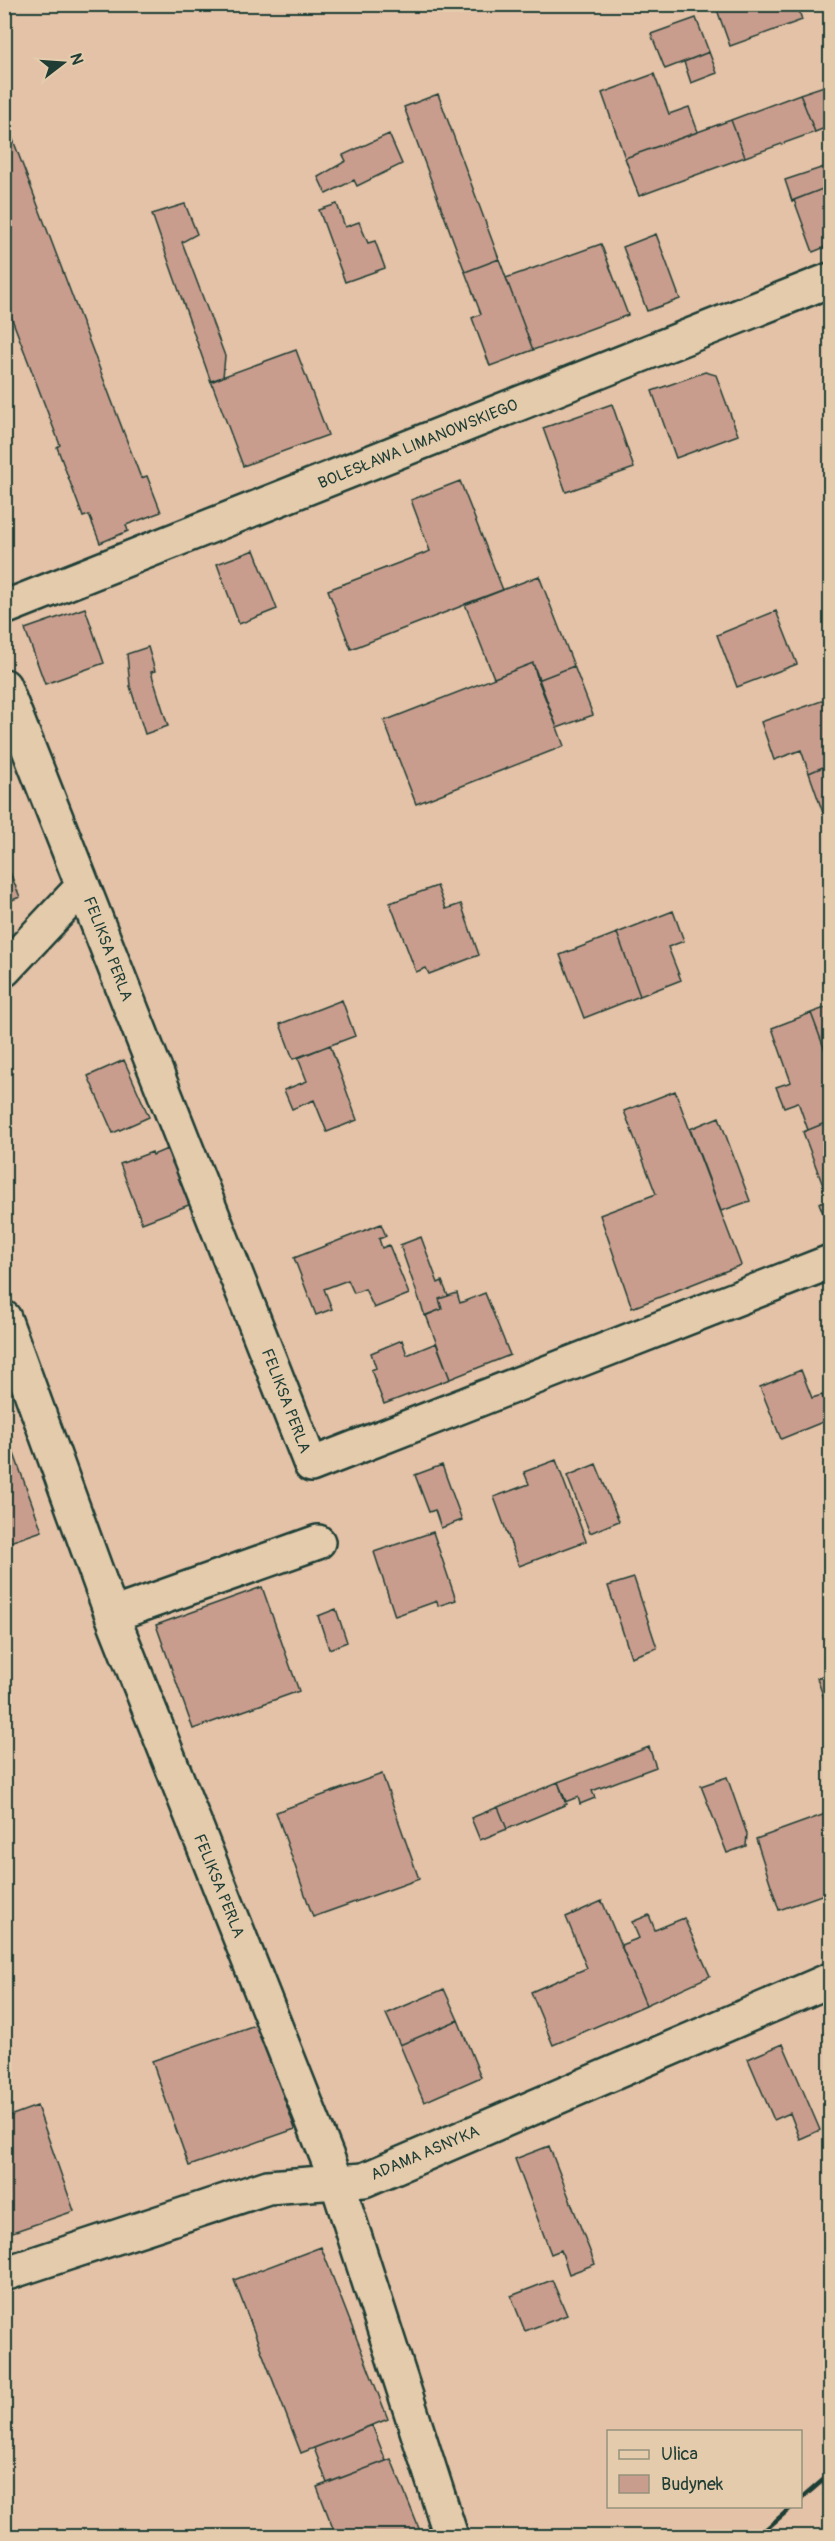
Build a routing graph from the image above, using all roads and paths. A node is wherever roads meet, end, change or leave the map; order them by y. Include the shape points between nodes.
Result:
1 (831, 280) edge
2 (4, 608) edge
3 (4, 686) edge
4 (83, 886) junction
5 (4, 970) edge
6 (831, 1262) edge
7 (4, 1318) edge
8 (318, 1542) dead end
9 (112, 1616) junction
10 (831, 1980) edge
11 (337, 2182) junction
12 (4, 2274) edge
13 (451, 2536) edge

1 - 2 street, BOLESŁAWA LIMANOWSKIEGO
3 - 4 street, FELIKSA PERLA
4 - 5 street, FELIKSA PERLA
4 - 6 street, FELIKSA PERLA via 311,1465
7 - 9 street, FELIKSA PERLA
8 - 9 street
9 - 11 street, FELIKSA PERLA
10 - 11 street, ADAMA ASNYKA via 364,2180
11 - 12 street, ADAMA ASNYKA via 268,2187
11 - 13 street, FELIKSA PERLA

